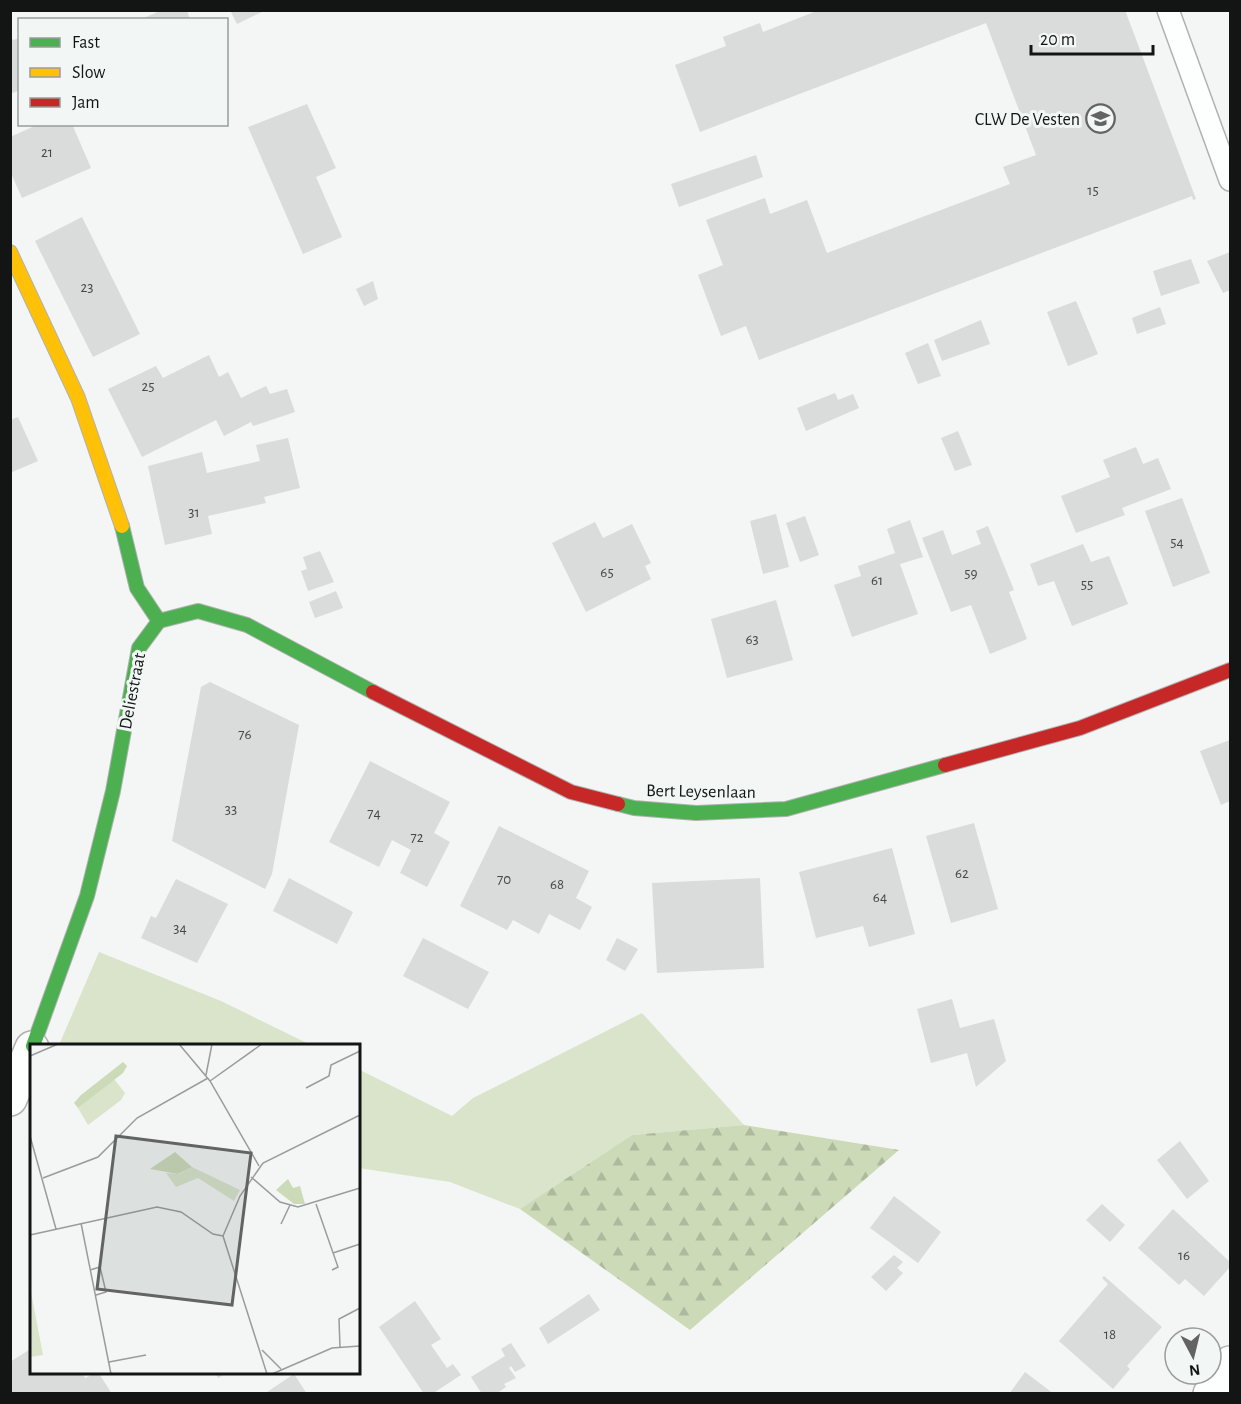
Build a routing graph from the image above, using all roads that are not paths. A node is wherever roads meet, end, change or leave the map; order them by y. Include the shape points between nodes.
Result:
1 (1168, 10) edge
2 (1230, 180) edge
3 (10, 252) edge
4 (159, 621) junction
5 (1230, 670) edge
6 (33, 1044) edge
7 (30, 1052) edge
8 (10, 1099) edge
9 (1230, 1363) edge
10 (1210, 1394) edge

1 - 2 lane
3 - 4 street via 78,398 119,512 137,588
4 - 5 street, Bert Leysenlaan via 198,611 247,625 571,792 634,808 696,813 786,809 1080,728
4 - 6 street, Deliestraat via 139,648 113,791 87,896
7 - 8 street, Deliestraat
9 - 10 street

